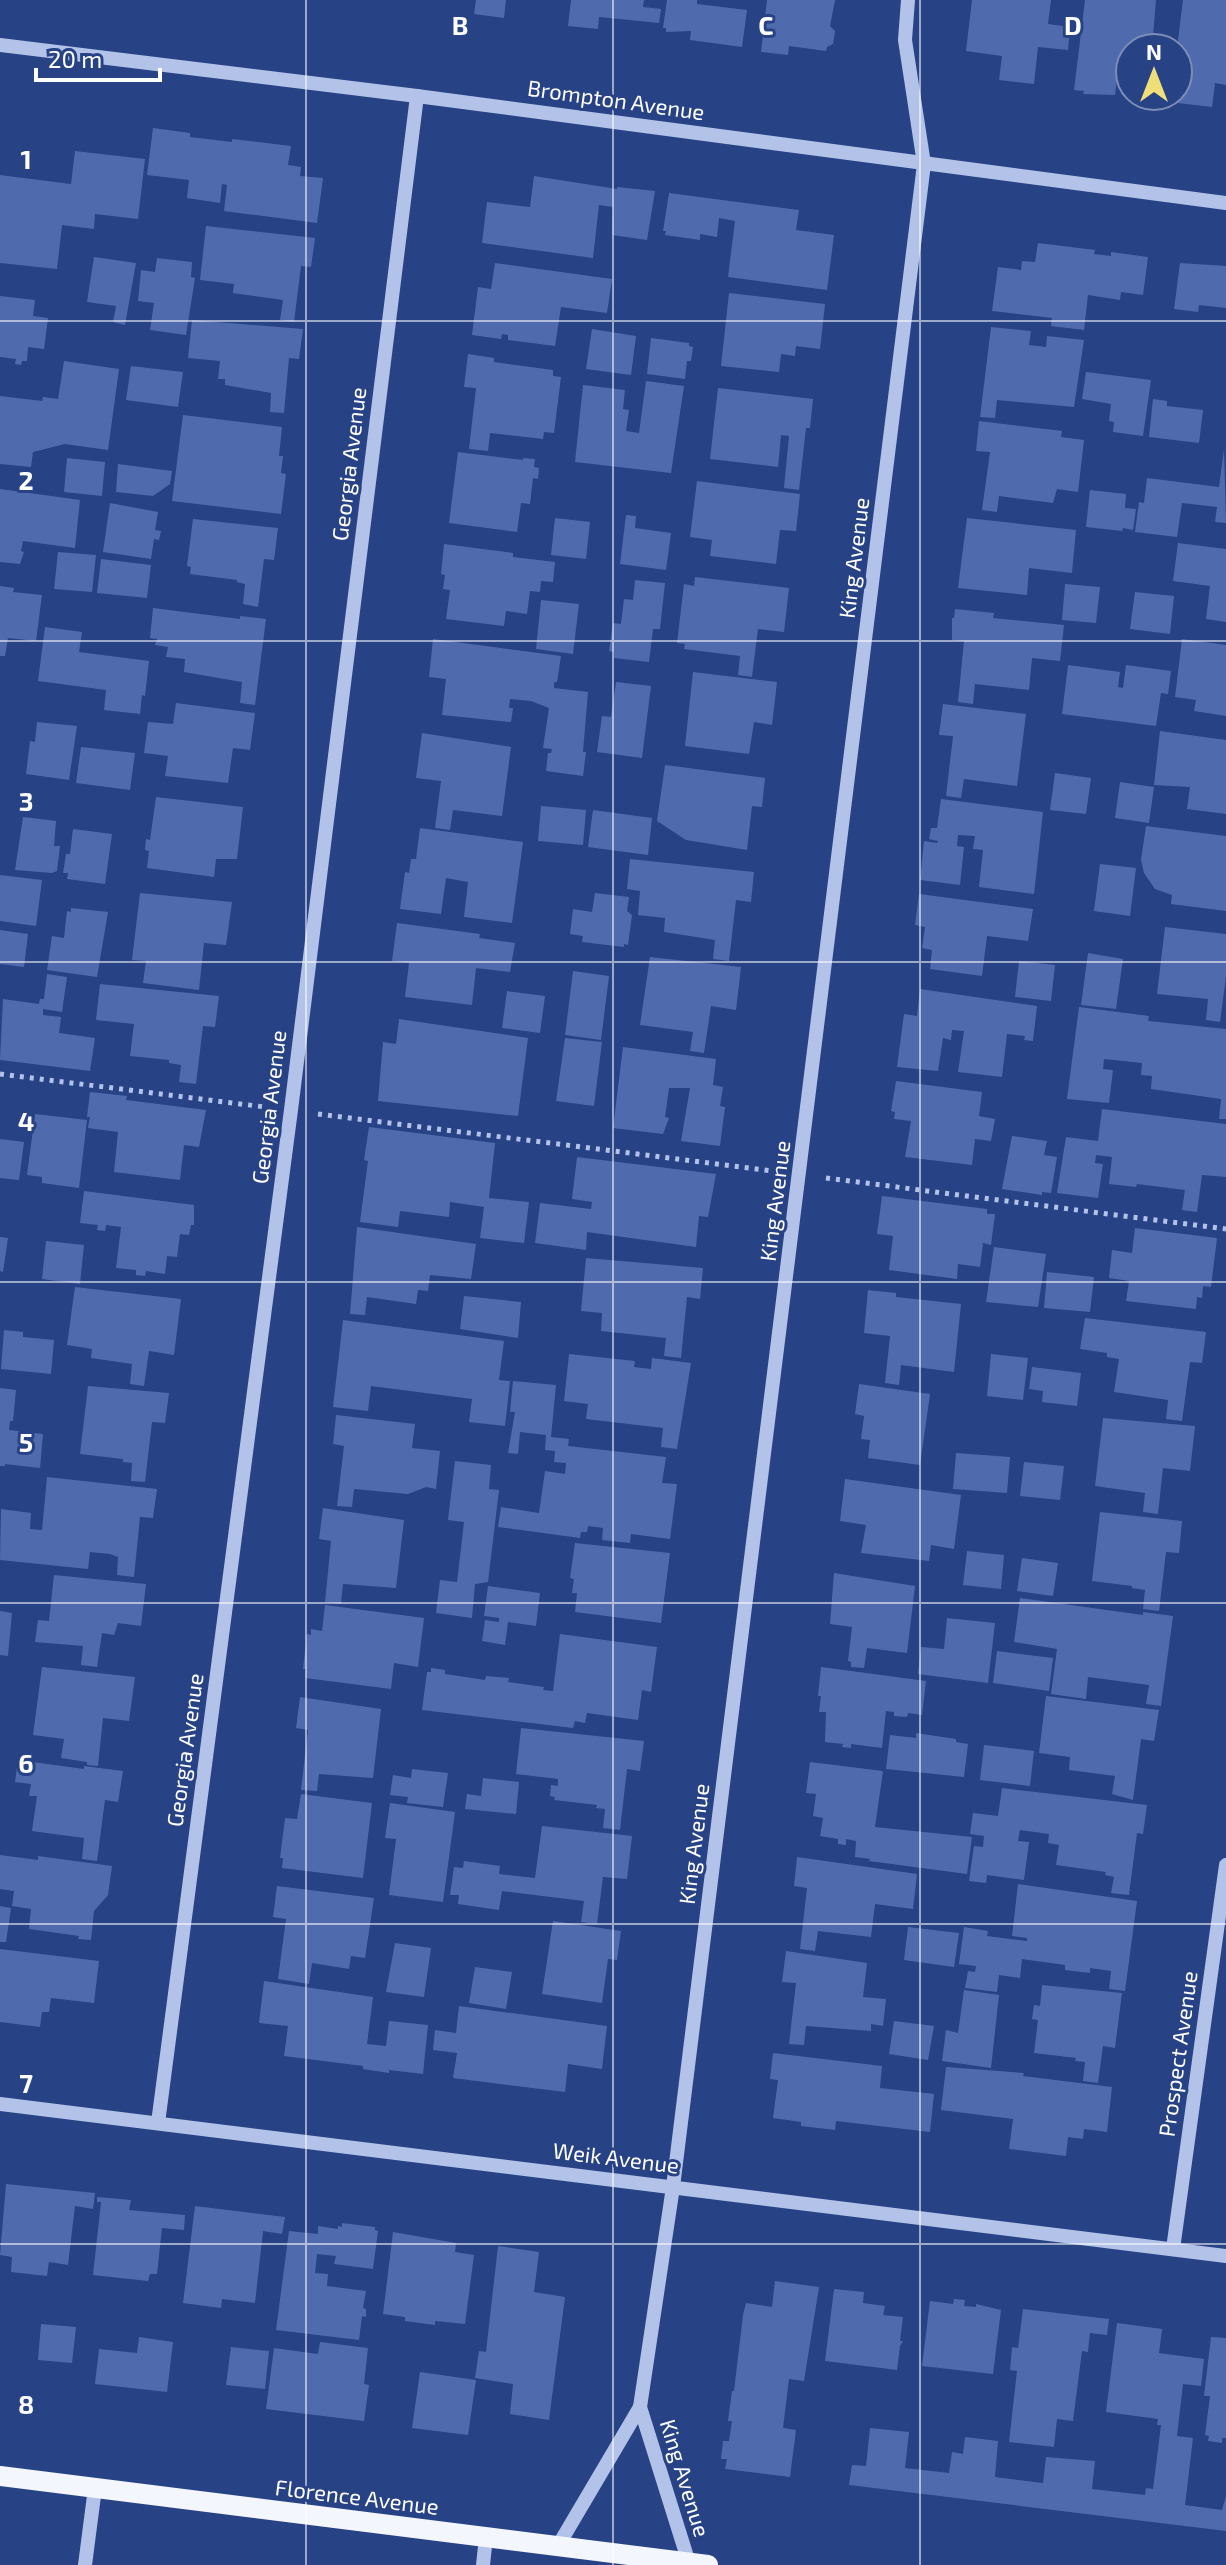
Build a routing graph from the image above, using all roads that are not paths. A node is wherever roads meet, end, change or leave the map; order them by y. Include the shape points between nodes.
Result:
1 (908, 0) edge
2 (0, 45) edge
3 (417, 96) junction
4 (924, 164) junction
5 (1226, 203) edge
6 (1226, 1865) edge
7 (0, 2104) edge
8 (158, 2123) junction
9 (673, 2187) junction
10 (1173, 2249) junction
11 (1226, 2256) edge
12 (640, 2407) junction
13 (0, 2476) edge
14 (95, 2488) junction
15 (486, 2537) junction
16 (558, 2546) junction
17 (613, 2559) edge
18 (698, 2564) edge
19 (85, 2565) edge
20 (483, 2565) edge

1 - 4 street, King Avenue via 905,40
2 - 3 street, Brompton Avenue
3 - 4 street, Brompton Avenue
3 - 8 street, Georgia Avenue
4 - 5 street, Brompton Avenue
4 - 9 street, King Avenue
6 - 10 street, Prospect Avenue
7 - 8 street, Weik Avenue
8 - 9 street, Weik Avenue
9 - 10 street, Weik Avenue
9 - 12 street, King Avenue
10 - 11 street, Weik Avenue
12 - 16 street, King Avenue
12 - 18 street, King Avenue
13 - 14 main road, Florence Avenue
14 - 15 main road, Florence Avenue
14 - 19 street
15 - 16 main road, Florence Avenue
15 - 20 street
16 - 17 main road, Florence Avenue
17 - 18 main road, Florence Avenue

